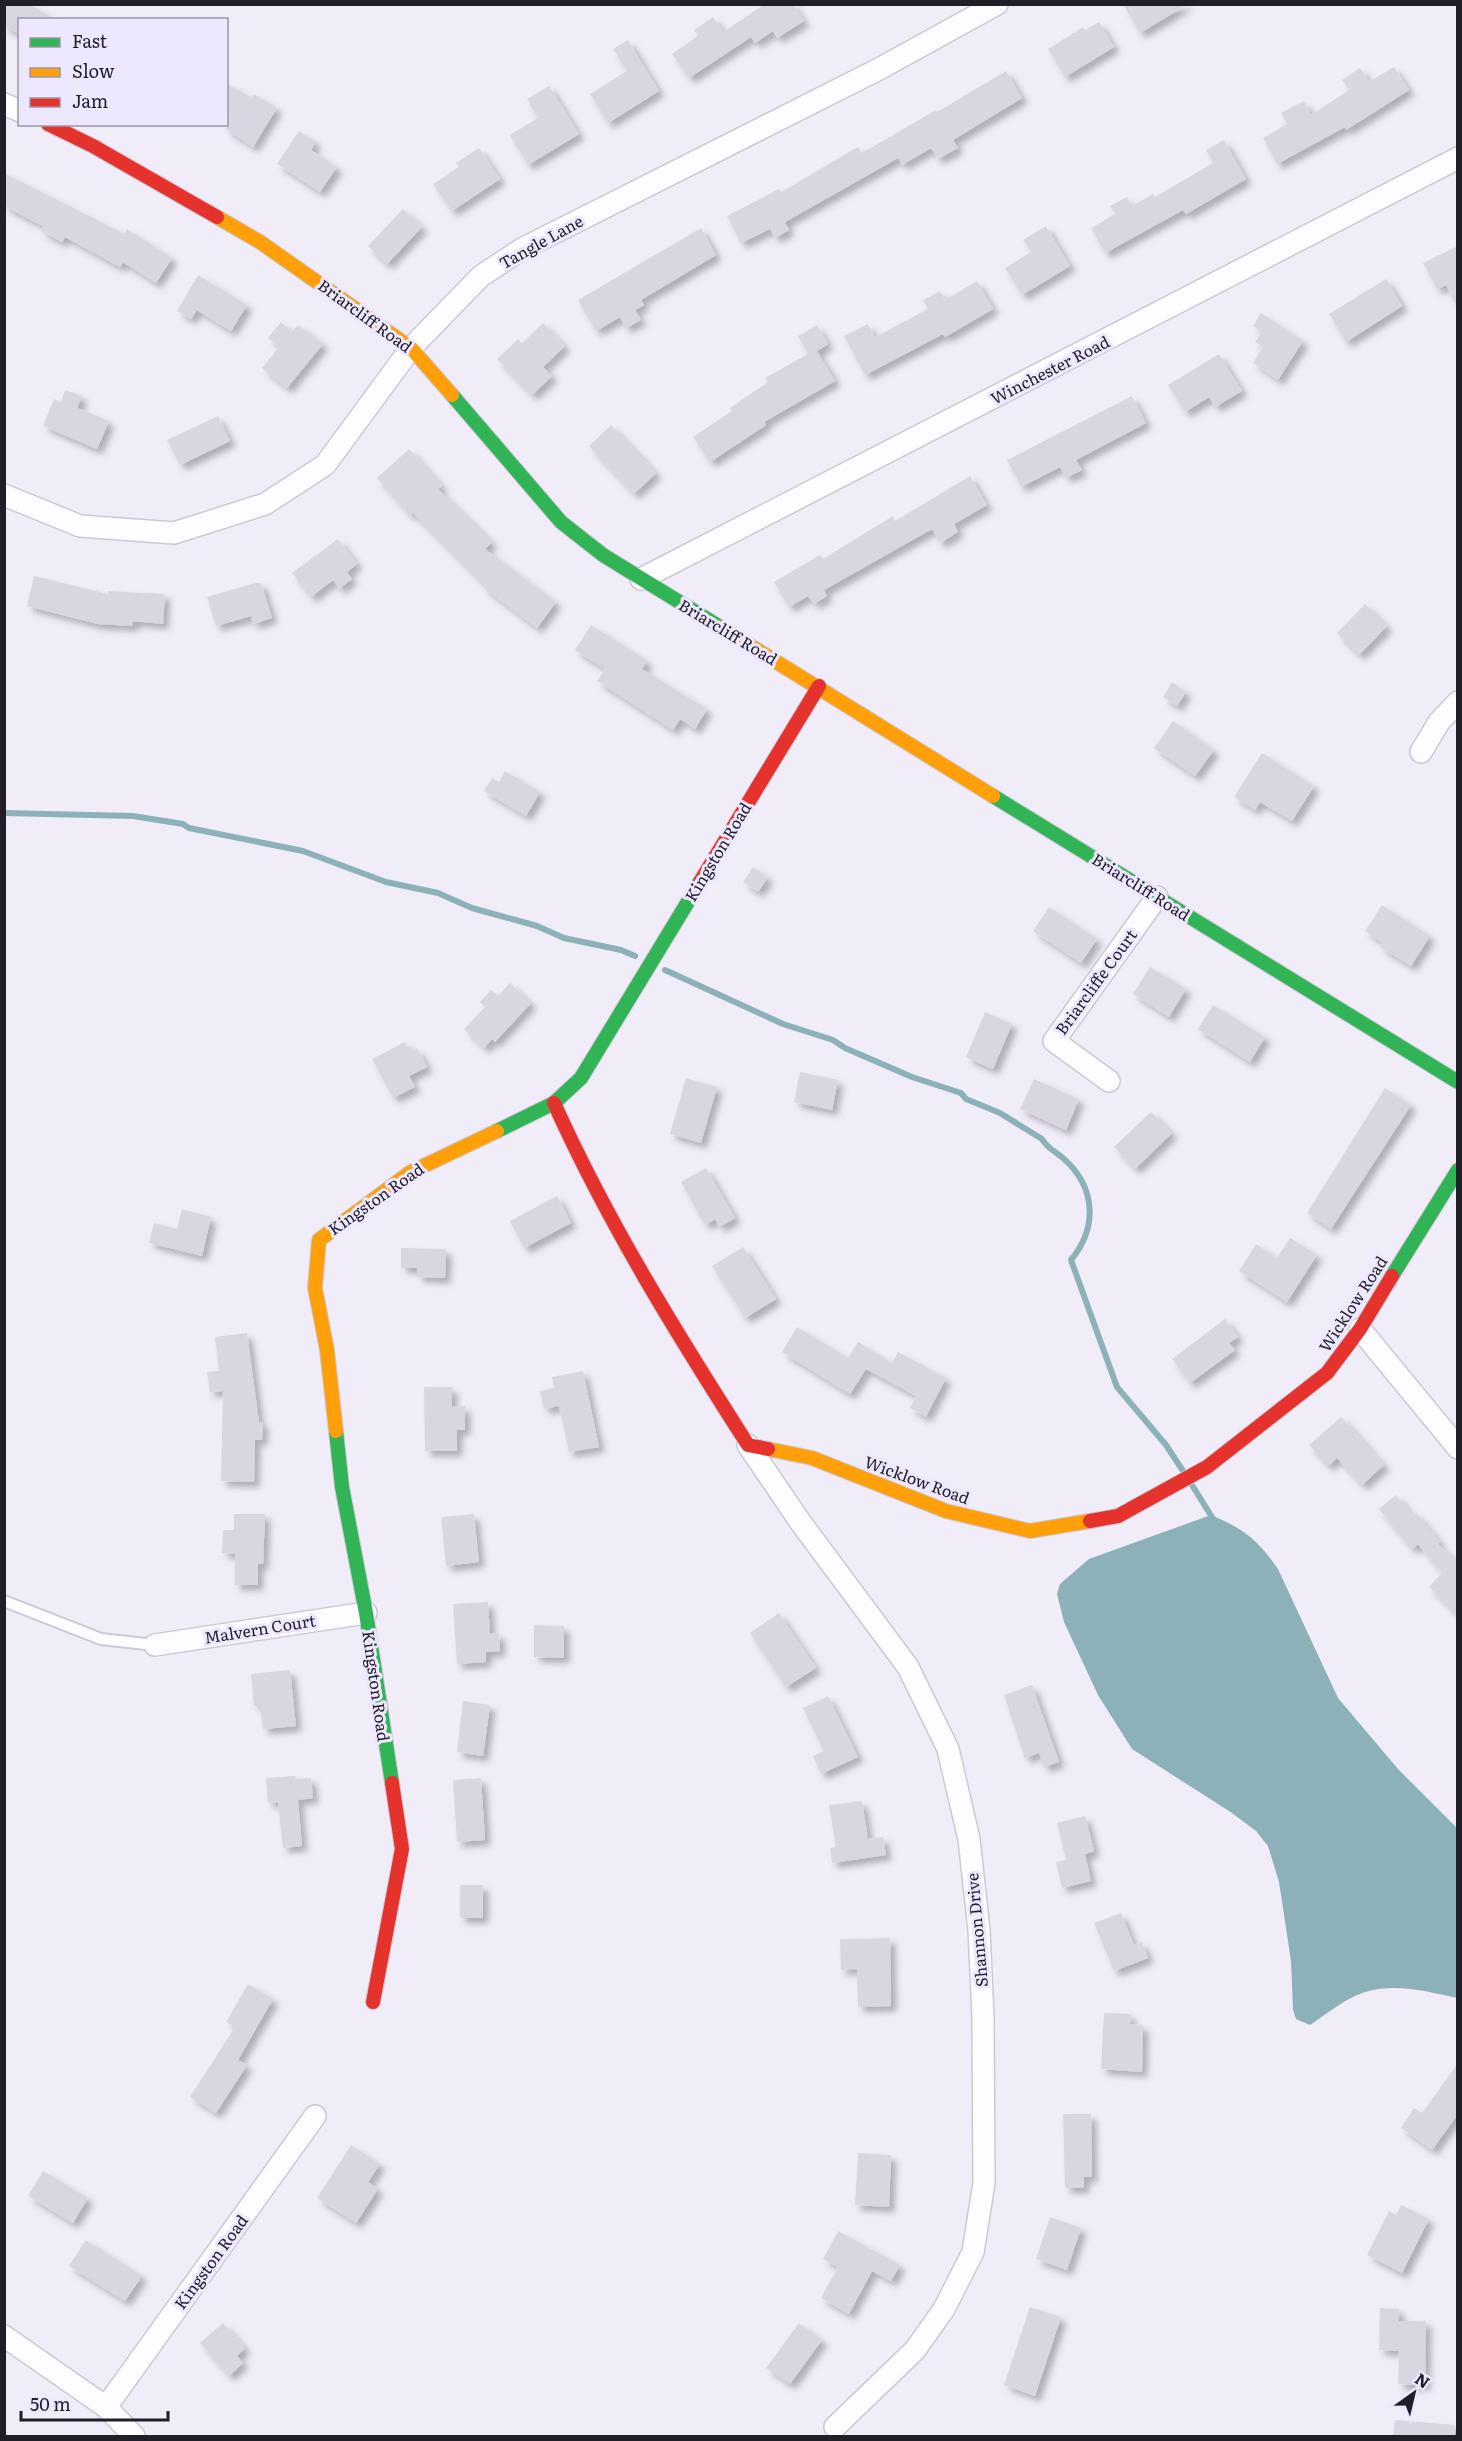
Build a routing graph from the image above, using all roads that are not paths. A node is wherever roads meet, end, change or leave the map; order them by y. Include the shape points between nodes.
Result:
1 (997, 4) edge
2 (4, 104) edge
3 (18, 110) edge
4 (52, 126) edge
5 (1458, 158) edge
6 (411, 348) junction
7 (4, 495) edge
8 (641, 579) junction
9 (819, 686) junction
10 (1458, 702) edge
11 (1421, 752) dead end
12 (1157, 897) junction
13 (1109, 1081) dead end
14 (1458, 1082) edge
15 (554, 1103) junction
16 (1458, 1170) edge
17 (1360, 1329) junction
18 (748, 1446) junction
19 (1458, 1448) edge
20 (4, 1601) edge
21 (366, 1613) junction
22 (155, 1645) joint
23 (373, 2002) dead end
24 (315, 2116) dead end
25 (4, 2336) edge
26 (106, 2407) junction
27 (835, 2427) dead end
28 (134, 2436) edge

1 - 6 street, Tangle Lane via 879,69 522,249 481,276
2 - 3 street
4 - 6 street, Briarcliff Road via 261,242
5 - 8 street, Winchester Road
6 - 7 street, Tangle Lane via 325,465 265,504 174,533 80,526
6 - 8 street, Briarcliff Road via 561,522
8 - 9 street, Briarcliff Road
9 - 12 street, Briarcliff Road
9 - 15 street, Kingston Road via 581,1078
10 - 11 street via 1438,722
12 - 13 street, Briarcliffe Court via 1054,1041
12 - 14 street, Briarcliff Road
15 - 18 street via 627,1248 676,1334
15 - 21 street, Kingston Road via 411,1172 319,1240 315,1288 327,1350 342,1487
16 - 17 street, Wicklow Road
17 - 18 street, Wicklow Road via 1327,1373 1207,1467 1118,1516 1030,1532 946,1511 812,1458
17 - 19 street
18 - 27 street, Shannon Drive via 908,1666 948,1749 969,1839 979,1930 984,2183 973,2252 945,2309 915,2350
20 - 22 lane via 101,1639
21 - 22 street, Malvern Court
21 - 23 street, Kingston Road via 402,1849
24 - 26 street, Kingston Road
25 - 26 street
26 - 28 street

